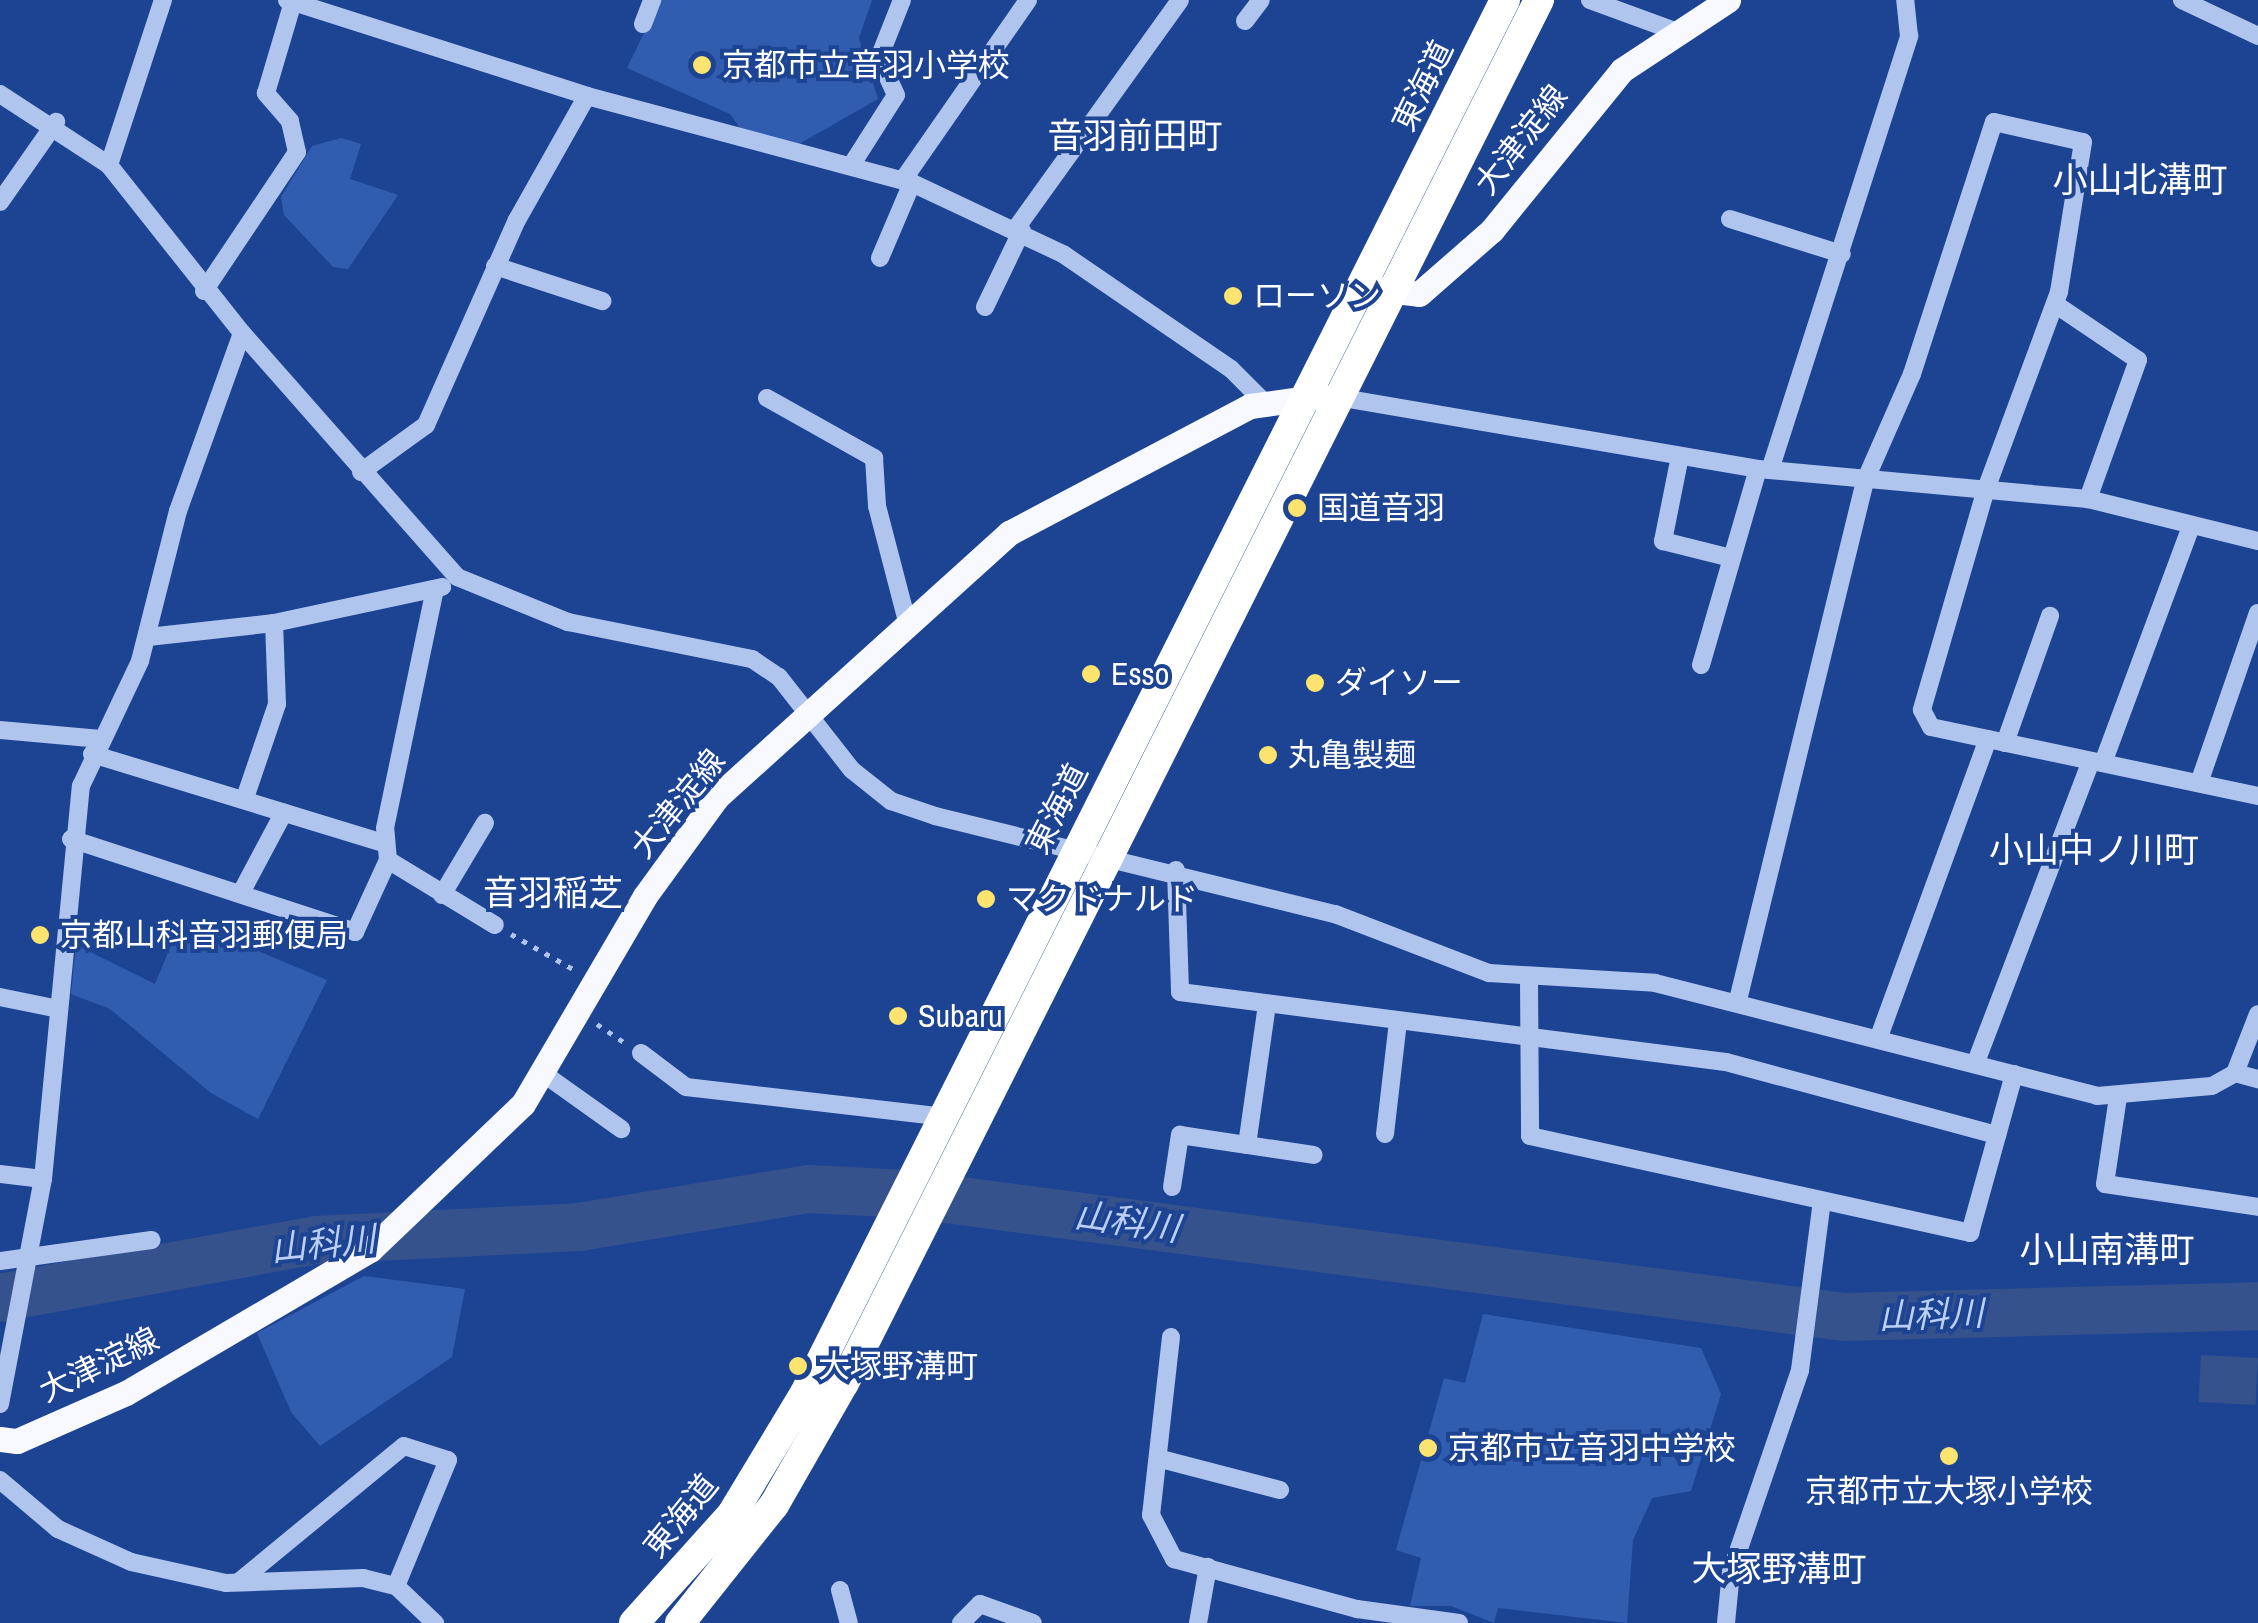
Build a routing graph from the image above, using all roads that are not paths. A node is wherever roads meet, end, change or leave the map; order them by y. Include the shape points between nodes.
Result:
1 (163, 0) edge
2 (652, 0) edge
3 (902, 0) edge
4 (1028, 0) edge
5 (1180, 0) edge
6 (1262, 0) edge
7 (1505, 0) edge
8 (1539, 0) edge
9 (1590, 0) edge
10 (1728, 0) edge
11 (1905, 0) edge
12 (290, 1) edge
13 (2188, 1) edge
14 (1245, 21) dead end
15 (644, 24) dead end
16 (1680, 33) junction
17 (2258, 36) edge
18 (0, 94) edge
19 (587, 96) junction
20 (56, 122) junction
21 (854, 161) junction
22 (109, 165) junction
23 (908, 181) junction
24 (0, 202) edge
25 (1730, 219) dead end
26 (1020, 228) junction
27 (1842, 254) junction
28 (880, 258) dead end
29 (495, 266) junction
30 (1377, 290) junction
31 (204, 291) junction
32 (602, 301) dead end
33 (2055, 304) junction
34 (985, 307) dead end
35 (242, 333) junction
36 (1322, 396) junction
37 (767, 398) dead end
38 (1263, 401) junction
39 (1680, 456) junction
40 (1764, 469) junction
41 (361, 472) junction
42 (1865, 481) junction
43 (1986, 489) junction
44 (2088, 499) junction
45 (2191, 526) junction
46 (2258, 541) edge
47 (1727, 557) junction
48 (457, 578) junction
49 (434, 593) junction
50 (2258, 613) edge
51 (2050, 616) dead end
52 (908, 621) junction
53 (274, 622) junction
54 (148, 636) junction
55 (1701, 665) dead end
56 (805, 712) junction
57 (0, 730) edge
58 (1997, 741) junction
59 (97, 746) junction
60 (2097, 762) junction
61 (2199, 783) junction
62 (2258, 796) edge
63 (245, 798) junction
64 (284, 812) junction
65 (485, 822) dead end
66 (72, 840) junction
67 (1076, 849) junction
68 (386, 851) junction
69 (1106, 856) junction
70 (1176, 870) junction
71 (242, 891) junction
72 (442, 895) junction
73 (495, 925) road end
74 (1530, 980) junction
75 (0, 997) edge
76 (1738, 1000) junction
77 (1267, 1004) junction
78 (59, 1009) junction
79 (2258, 1014) edge
80 (1398, 1021) junction
81 (1880, 1034) junction
82 (1533, 1039) junction
83 (641, 1053) road end
84 (1976, 1062) junction
85 (2235, 1073) junction
86 (544, 1074) junction
87 (2014, 1074) junction
88 (2258, 1079) edge
89 (2118, 1097) junction
90 (946, 1117) junction
91 (977, 1120) junction
92 (621, 1129) dead end
93 (1385, 1134) dead end
94 (1996, 1135) junction
95 (1247, 1145) junction
96 (1314, 1155) dead end
97 (0, 1174) edge
98 (932, 1177) junction
99 (43, 1179) junction
100 (1172, 1186) dead end
101 (1822, 1202) junction
102 (2258, 1207) edge
103 (907, 1226) junction
104 (152, 1240) dead end
105 (0, 1261) edge
106 (28, 1262) junction
107 (1171, 1337) dead end
108 (0, 1404) edge
109 (0, 1439) edge
110 (1162, 1459) junction
111 (0, 1480) edge
112 (1280, 1490) dead end
113 (1208, 1567) junction
114 (240, 1581) junction
115 (396, 1586) junction
116 (840, 1590) dead end
117 (435, 1623) edge
118 (634, 1623) edge
119 (680, 1623) edge
120 (849, 1623) edge
121 (962, 1623) edge
122 (1033, 1623) edge
123 (1198, 1623) edge
124 (1458, 1623) edge
125 (1726, 1623) edge

1 - 22 street
2 - 15 street
3 - 21 street via 880,58 896,95
4 - 23 street
5 - 26 street
6 - 14 street
7 - 30 highway, 東海道
8 - 30 highway, 東海道
9 - 16 street
10 - 16 main road, 大津淀線
11 - 27 street via 1908,36
12 - 19 street
12 - 31 street via 266,93 290,121 297,152
13 - 17 street
16 - 30 main road, 大津淀線 via 1594,98 1492,230 1418,294
18 - 20 street
19 - 21 street
19 - 29 street
20 - 22 street
20 - 24 street
21 - 23 street
22 - 31 street
23 - 26 street
23 - 28 street
25 - 27 street
26 - 34 street
26 - 38 street via 1232,368
27 - 40 street
29 - 32 street
29 - 41 street via 426,425
30 - 36 highway, 東海道
31 - 35 street
33 - 42 street via 2083,142 1994,122 1912,374
33 - 43 street
33 - 44 street via 2138,360
35 - 41 street
35 - 54 street via 178,510
36 - 38 main road, 大津淀線
36 - 39 street
36 - 67 highway, 東海道
36 - 69 highway, 東海道
37 - 52 street via 874,458 876,506
38 - 52 main road, 大津淀線 via 1009,533
39 - 40 street
39 - 47 street via 1663,540
40 - 42 street
40 - 47 street
41 - 48 street
42 - 43 street
42 - 76 street
43 - 44 street
43 - 58 street via 1922,710 1930,727
44 - 45 street
45 - 46 street
45 - 60 street
47 - 55 street
48 - 49 street
48 - 56 street via 568,622 752,660
49 - 53 street
49 - 68 street
50 - 61 street
51 - 58 street
52 - 56 main road, 大津淀線
53 - 54 street
53 - 63 street via 277,704
54 - 59 street
56 - 67 street via 891,801
56 - 86 main road, 大津淀線 via 717,797 594,981
57 - 59 street
58 - 60 street
58 - 81 street
59 - 63 street
59 - 66 street
60 - 61 street
60 - 84 street
61 - 62 street
63 - 64 street
64 - 68 street
64 - 71 street
65 - 72 street
66 - 71 street
66 - 78 street
67 - 69 street
67 - 90 highway, 東海道
68 - 71 street via 355,932
68 - 72 street
69 - 70 street
69 - 91 highway, 東海道
70 - 74 street
70 - 77 street via 1180,992
72 - 73 street
74 - 76 street via 1655,983
74 - 82 street
75 - 78 street
76 - 81 street
77 - 80 street
77 - 95 street
78 - 99 street
79 - 85 street
80 - 82 street
80 - 93 street
81 - 84 street
82 - 94 street via 1726,1062
82 - 101 street via 1530,1136
83 - 90 street via 686,1088
84 - 87 street
85 - 88 street
85 - 89 street via 2167,1096
86 - 92 street
86 - 109 main road, 大津淀線 via 370,1250 126,1393 16,1441
87 - 89 street
87 - 94 street
89 - 102 street via 2105,1184
90 - 91 street
90 - 98 highway, 東海道
91 - 98 highway, 東海道
94 - 101 street via 1970,1234
95 - 96 street
95 - 100 street via 1180,1135
97 - 99 street
98 - 103 highway, 東海道
99 - 106 street
101 - 125 street via 1806,1332 1731,1572
103 - 118 highway, 東海道 via 732,1514
103 - 119 highway, 東海道 via 774,1504
104 - 106 street
105 - 106 street
106 - 108 street
107 - 110 street via 1155,1427
110 - 112 street
110 - 113 street via 1151,1515 1174,1559
111 - 114 street via 58,1529 131,1562
113 - 123 street
113 - 124 street via 1357,1609
114 - 115 street via 363,1578
114 - 115 street via 404,1446 448,1460
115 - 117 street
116 - 120 street
121 - 122 street via 980,1604

